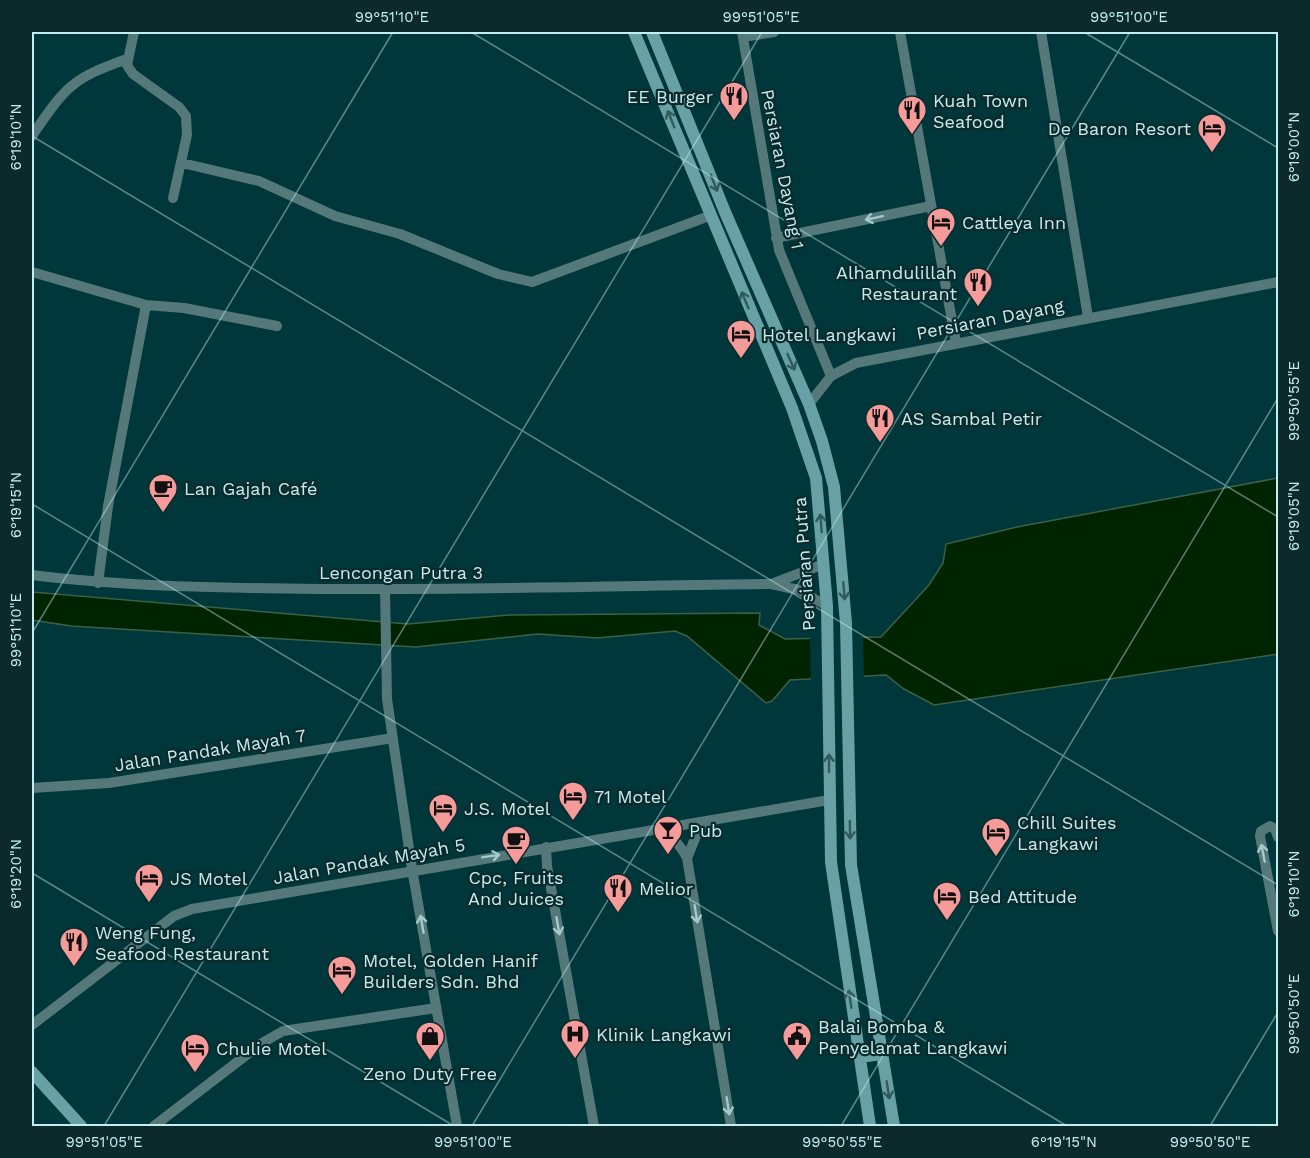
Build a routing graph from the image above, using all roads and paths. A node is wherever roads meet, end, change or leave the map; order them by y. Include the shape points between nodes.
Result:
1 (134, 32) edge
2 (634, 32) edge
3 (652, 32) edge
4 (774, 32) edge
5 (900, 32) edge
6 (1041, 32) edge
7 (742, 34) edge
8 (127, 59) junction
9 (32, 136) edge
10 (182, 163) junction
11 (172, 198) dead end
12 (932, 206) junction
13 (710, 216) junction
14 (777, 238) junction
15 (32, 272) edge
16 (1278, 282) edge
17 (146, 305) junction
18 (1088, 317) junction
19 (277, 326) dead end
20 (956, 343) junction
21 (831, 376) junction
22 (809, 404) junction
23 (824, 564) junction
24 (32, 575) edge
25 (98, 583) junction
26 (771, 584) junction
27 (385, 589) junction
28 (827, 606) junction
29 (393, 738) junction
30 (32, 788) edge
31 (829, 800) junction
32 (712, 819) junction
33 (656, 829) junction
34 (1278, 837) edge
35 (546, 847) junction
36 (687, 858) junction
37 (412, 869) junction
38 (1278, 931) edge
39 (436, 1008) junction
40 (32, 1025) edge
41 (882, 1054) junction
42 (859, 1057) junction
43 (32, 1072) edge
44 (81, 1126) edge
45 (154, 1126) edge
46 (457, 1126) edge
47 (594, 1126) edge
48 (731, 1126) edge
49 (870, 1126) edge
50 (894, 1126) edge

1 - 8 street
13 -> 2 main road, Persiaran Putra
3 -> 22 main road, Persiaran Putra
4 - 7 street
5 - 12 street
6 - 18 street
7 - 14 street, Persiaran Dayang 1
8 - 9 street via 89,72 66,88
8 - 10 street via 133,74 179,107 186,117
10 - 11 street
10 - 13 street via 259,181 334,216 400,234 526,281 552,276
12 -> 14 street
12 - 20 street
23 -> 13 main road, Persiaran Putra via 816,478 806,443
14 - 21 street, Persiaran Dayang 1
15 - 17 street
16 - 18 street, Persiaran Dayang
17 - 19 street via 184,308
17 - 25 street via 108,506
18 - 20 street, Persiaran Dayang
20 - 21 street, Persiaran Dayang via 856,363
21 - 22 street
22 -> 41 main road, Persiaran Putra via 834,487 846,623 851,865
23 - 26 street
23 - 28 main road, Persiaran Putra
24 - 25 street, Lencongan Putra 3
25 - 27 street, Lencongan Putra 3
26 - 27 street, Lencongan Putra 3
26 - 28 street via 799,590
27 - 29 street via 387,699
31 -> 28 main road, Persiaran Putra
29 - 30 street, Jalan Pandak Mayah 7 via 109,783
29 - 37 street
31 - 32 street, Jalan Pandak Mayah 5
42 -> 31 main road, Persiaran Putra via 834,899
32 - 33 street, Jalan Pandak Mayah 5
32 - 36 street via 698,831
33 - 35 street, Jalan Pandak Mayah 5
33 - 36 street via 672,836
38 -> 34 street via 1261,831 1270,826
37 -> 35 street, Jalan Pandak Mayah 5
35 -> 47 street
36 -> 48 street
39 -> 37 street
37 - 40 street, Jalan Pandak Mayah 5 via 183,911
39 - 45 street via 283,1031
39 - 46 street
41 - 42 main road
41 -> 50 main road, Persiaran Putra
42 - 49 main road, Persiaran Putra
43 - 44 main road

